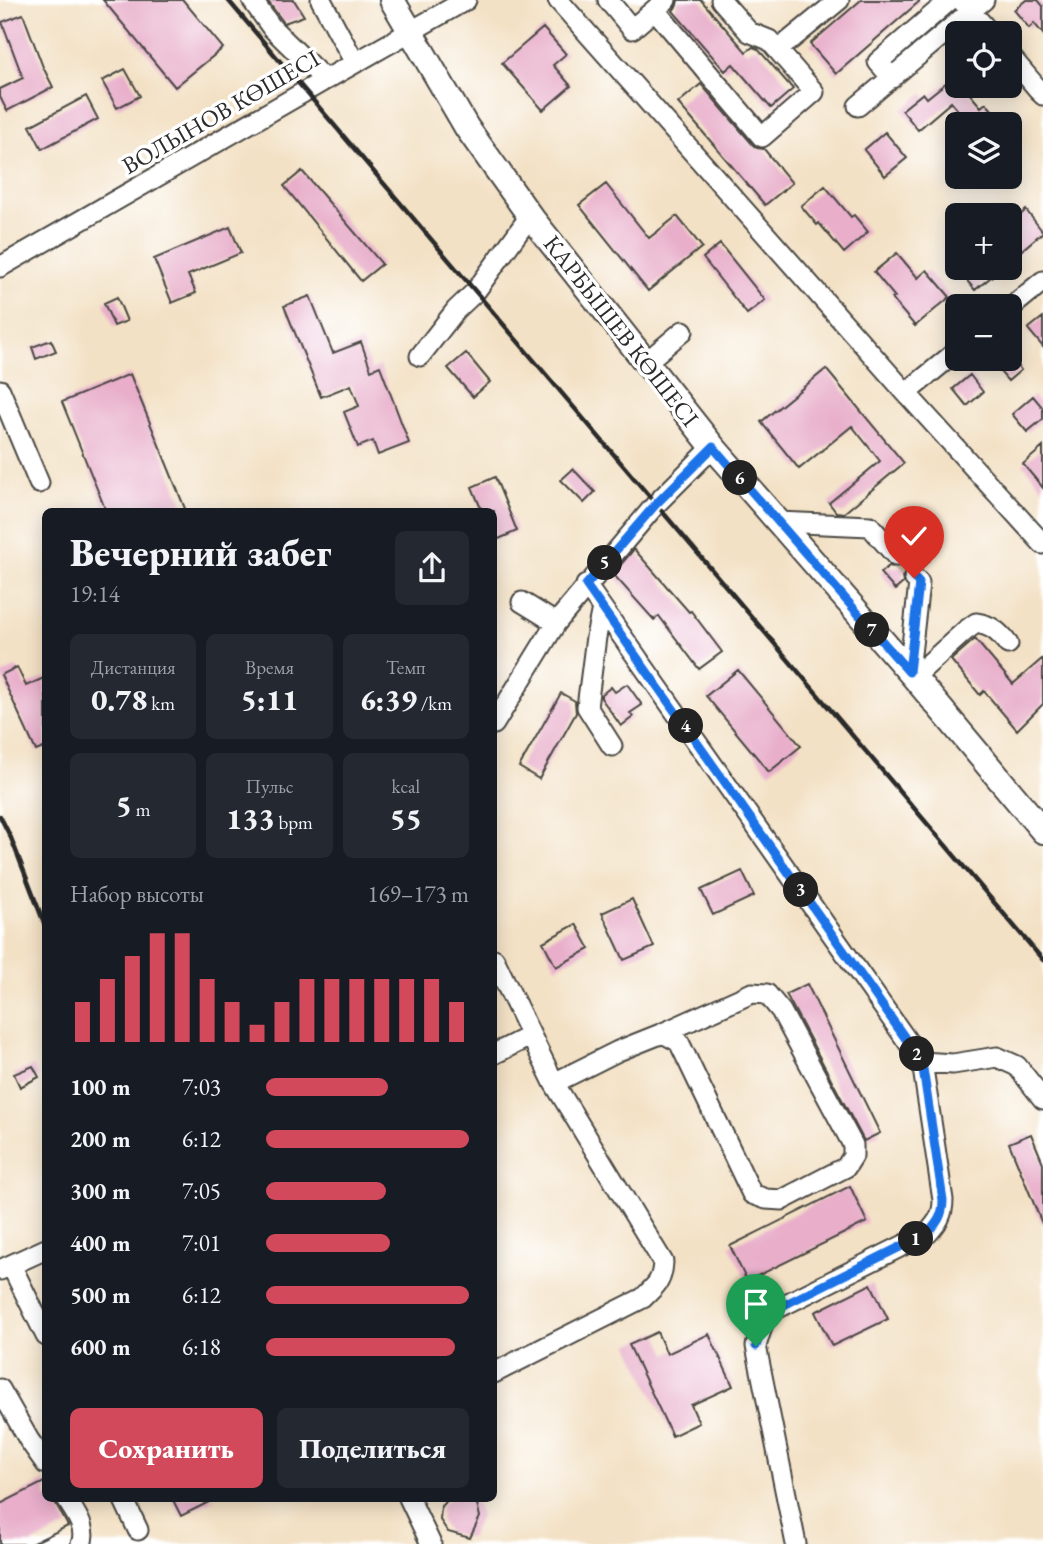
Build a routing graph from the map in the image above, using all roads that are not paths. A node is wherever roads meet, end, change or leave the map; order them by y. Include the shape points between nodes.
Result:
1 (252, 0) edge
2 (321, 0) edge
3 (392, 0) edge
4 (466, 0) edge
5 (558, 0) edge
6 (608, 0) edge
7 (721, 0) edge
8 (839, 0) edge
9 (950, 0) edge
10 (972, 4) edge
11 (660, 5) edge
12 (983, 21) edge
13 (410, 33) junction
14 (778, 50) junction
15 (355, 63) junction
16 (1022, 70) edge
17 (892, 78) junction
18 (325, 80) junction
19 (1043, 95) edge
20 (858, 106) dead end
21 (530, 216) junction
22 (0, 267) edge
23 (1043, 281) edge
24 (1022, 298) edge
25 (683, 331) dead end
26 (420, 356) dead end
27 (945, 361) edge
28 (645, 363) junction
29 (0, 390) edge
30 (906, 393) junction
31 (713, 447) junction
32 (39, 483) dead end
33 (779, 522) junction
34 (1043, 544) edge
35 (896, 556) tunnel mouth
36 (914, 578) tunnel mouth
37 (586, 585) junction
38 (522, 602) dead end
39 (602, 608) junction
40 (556, 623) junction
41 (1007, 644) dead end
42 (911, 675) junction
43 (497, 719) edge
44 (612, 746) dead end
45 (1043, 831) edge
46 (497, 965) edge
47 (663, 1033) junction
48 (530, 1036) junction
49 (497, 1052) edge
50 (922, 1062) junction
51 (554, 1083) junction
52 (1043, 1099) edge
53 (42, 1250) edge
54 (5, 1267) edge
55 (42, 1329) edge
56 (497, 1371) edge
57 (0, 1389) edge
58 (42, 1458) edge
59 (68, 1502) edge
60 (125, 1502) edge
61 (411, 1502) edge
62 (138, 1530) dead end
63 (81, 1544) edge
64 (431, 1544) edge
65 (796, 1544) edge

1 - 18 street via 272,28
2 - 15 street
3 - 13 main road, КАРБЫШЕВ КӨШЕСІ
4 - 13 street, ВОЛЫНОВ КӨШЕСІ
5 - 30 street
6 - 11 street via 632,29
7 - 14 street via 749,32 769,40
8 - 14 street
9 - 17 street via 878,62
10 - 12 street
10 - 17 street
11 - 14 street via 762,137 814,92
13 - 15 street, ВОЛЫНОВ КӨШЕСІ
13 - 21 main road, КАРБЫШЕВ КӨШЕСІ via 467,128
15 - 18 street, ВОЛЫНОВ КӨШЕСІ
16 - 19 street
17 - 20 street
18 - 22 street, ВОЛЫНОВ КӨШЕСІ
21 - 26 street via 475,292
21 - 28 main road, КАРБЫШЕВ КӨШЕСІ
23 - 24 street
25 - 28 street
27 - 30 street
28 - 31 main road, КАРБЫШЕВ КӨШЕСІ
29 - 32 street
30 - 34 street
31 - 33 main road, КАРБЫШЕВ КӨШЕСІ
31 - 37 street
33 - 35 street via 870,526
33 - 42 main road, КАРБЫШЕВ КӨШЕСІ
36 - 42 street via 919,583
37 - 39 street
37 - 40 street
38 - 40 street
39 - 44 street via 587,707
39 - 50 street
40 - 43 street
41 - 42 street via 999,632 976,623
42 - 45 main road, КАРБЫШЕВ КӨШЕСІ
46 - 48 street
47 - 47 street via 678,1042 752,1194 782,1200 846,1167 853,1145 766,994 751,993
47 - 51 street
48 - 49 street
48 - 51 street
50 - 52 street via 953,1064 997,1057 1017,1066
50 - 65 street via 943,1200 940,1220 928,1233 766,1314 756,1346
51 - 56 street via 663,1262 662,1274 643,1298
53 - 54 street
54 - 55 street
57 - 58 street
59 - 63 street via 83,1528
60 - 62 street
61 - 64 street

